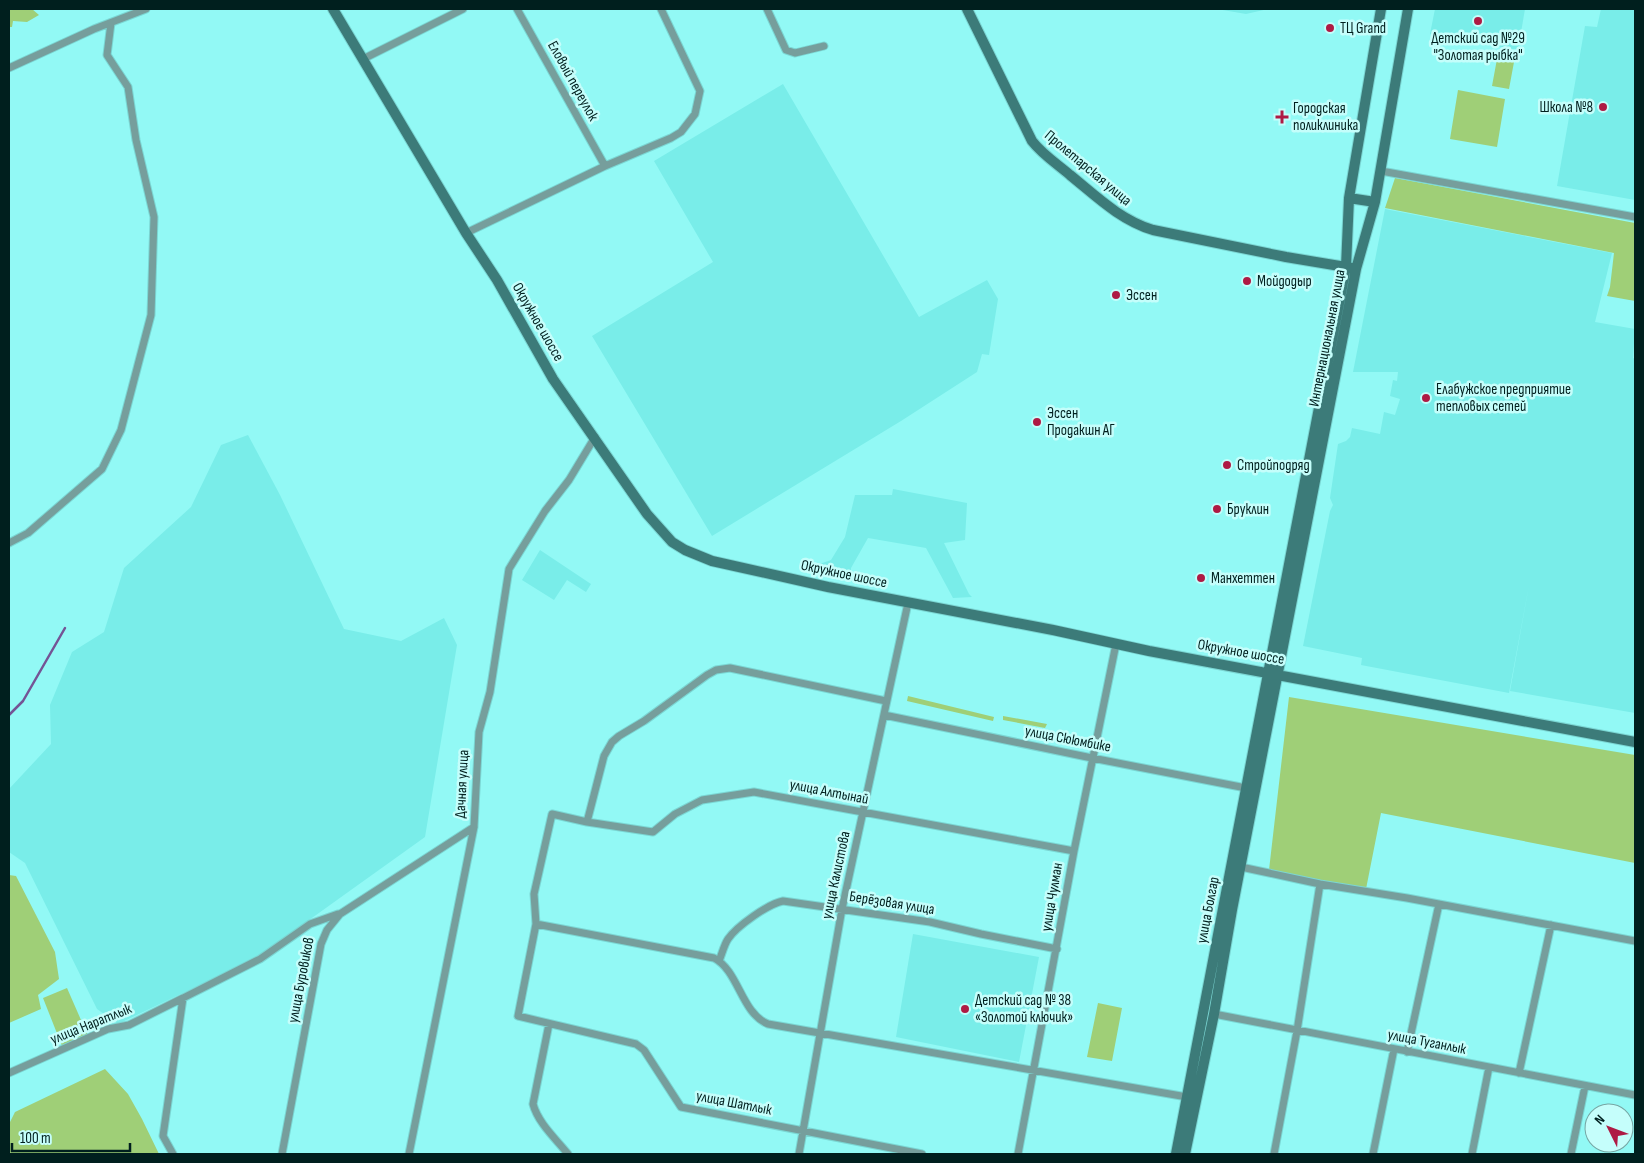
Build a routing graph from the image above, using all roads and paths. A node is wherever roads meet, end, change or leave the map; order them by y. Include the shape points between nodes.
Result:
1 (146, 9) edge
2 (333, 9) edge
3 (463, 9) edge
4 (517, 9) edge
5 (661, 9) edge
6 (767, 9) edge
7 (967, 9) edge
8 (1382, 9) edge
9 (1408, 9) edge
10 (110, 23) junction
11 (824, 46) dead end
12 (362, 59) junction
13 (9, 68) edge
14 (605, 166) junction
15 (1380, 171) junction
16 (1349, 198) junction
17 (1375, 202) junction
18 (1635, 216) edge
19 (466, 233) junction
20 (1351, 268) junction
21 (595, 437) junction
22 (9, 543) edge
23 (908, 603) junction
24 (1116, 644) junction
25 (1273, 673) junction
26 (886, 701) junction
27 (884, 715) junction
28 (1635, 742) edge
29 (1092, 758) junction
30 (1246, 788) junction
31 (862, 813) junction
32 (587, 822) junction
33 (474, 828) junction
34 (1074, 851) junction
35 (1240, 867) junction
36 (1320, 884) junction
37 (1438, 904) junction
38 (842, 909) junction
39 (340, 914) junction
40 (536, 924) junction
41 (1551, 925) junction
42 (1635, 941) edge
43 (1057, 949) junction
44 (719, 961) junction
45 (183, 998) junction
46 (1214, 1014) junction
47 (550, 1024) junction
48 (1297, 1031) junction
49 (821, 1034) junction
50 (1394, 1049) junction
51 (1407, 1052) junction
52 (1489, 1067) junction
53 (1033, 1070) junction
54 (1519, 1073) junction
55 (9, 1074) edge
56 (1585, 1086) junction
57 (1635, 1095) edge
58 (1187, 1097) junction
59 (804, 1131) junction
60 (173, 1154) edge
61 (282, 1154) edge
62 (409, 1154) edge
63 (568, 1154) edge
64 (799, 1154) edge
65 (922, 1154) edge
66 (1018, 1154) edge
67 (1176, 1154) edge
68 (1185, 1154) edge
69 (1274, 1154) edge
70 (1373, 1154) edge
71 (1472, 1154) edge
72 (1571, 1154) edge

1 - 10 street
2 - 12 street, Окружное шоссе
3 - 12 street
4 - 14 street, Еловый переулок
5 - 14 street via 700,91 698,105 681,132
6 - 11 street via 786,50 794,53
7 - 20 street, Пролетарская улица via 1037,147 1121,215 1153,230
8 - 16 street, Интернациональная улица
9 - 15 street, Интернациональная улица
10 - 13 street
10 - 22 street via 107,55 128,87 136,140 154,216 151,315 121,430 102,469 28,533
12 - 19 street, Окружное шоссе
14 - 19 street
15 - 17 street, Интернациональная улица
15 - 18 street
16 - 17 street
16 - 20 street, Интернациональная улица
17 - 20 street, Интернациональная улица
19 - 21 street, Окружное шоссе via 497,280 553,380
20 - 25 street, Интернациональная улица
21 - 23 street, Окружное шоссе via 647,514 672,542 685,550 736,567
21 - 33 street, Дачная улица via 509,569 490,692 479,732
23 - 24 street, Окружное шоссе
23 - 26 street, улица Калистова
24 - 25 street, Окружное шоссе
24 - 29 street, улица Чулман
25 - 28 street, Окружное шоссе
25 - 30 street, улица Болгар
25 - 35 street, улица Болгар
26 - 27 street, улица Калистова
26 - 32 street via 730,668 716,670 612,742 604,756
27 - 29 street, улица Сююмбике
27 - 31 street, улица Калистова
29 - 30 street, улица Сююмбике
29 - 34 street, улица Чулман
30 - 58 street, улица Болгар
31 - 32 street, улица Алтынай via 754,792 702,800 675,814 653,832
31 - 34 street, улица Алтынай
31 - 38 street, улица Калистова
32 - 40 street, улица Алтынай via 552,814 534,894
33 - 39 street, улица Буровиков
33 - 62 street, Дачная улица
34 - 43 street, улица Чулман
35 - 36 street
35 - 46 street, улица Болгар
36 - 37 street
36 - 48 street
37 - 41 street
37 - 51 street
38 - 43 street, Берёзовая улица via 930,922
38 - 44 street, Берёзовая улица via 777,902 734,932
38 - 49 street, улица Калистова
39 - 45 street, улица Наратлык via 310,924 260,958
39 - 61 street, улица Буровиков via 321,944
40 - 44 street
40 - 47 street, улица Шатлык via 518,1016
41 - 42 street
41 - 54 street
43 - 53 street, улица Чулман
44 - 49 street via 757,1018 768,1024
45 - 55 street, улица Наратлык via 129,1025 108,1029
45 - 60 street via 163,1136
46 - 48 street, улица Туганлык
46 - 68 street, улица Болгар
47 - 59 street, улица Шатлык via 640,1046 681,1107
47 - 63 street via 533,1104 535,1112
48 - 50 street, улица Туганлык
48 - 69 street
49 - 53 street
49 - 59 street, улица Калистова
50 - 51 street, улица Туганлык
50 - 70 street
51 - 52 street, улица Туганлык
52 - 54 street, улица Туганлык
52 - 71 street
53 - 58 street
53 - 66 street, улица Чулман
54 - 56 street, улица Туганлык
56 - 57 street, улица Туганлык
56 - 72 street
58 - 67 street, улица Болгар
59 - 64 street, улица Калистова
59 - 65 street, улица Шатлык

